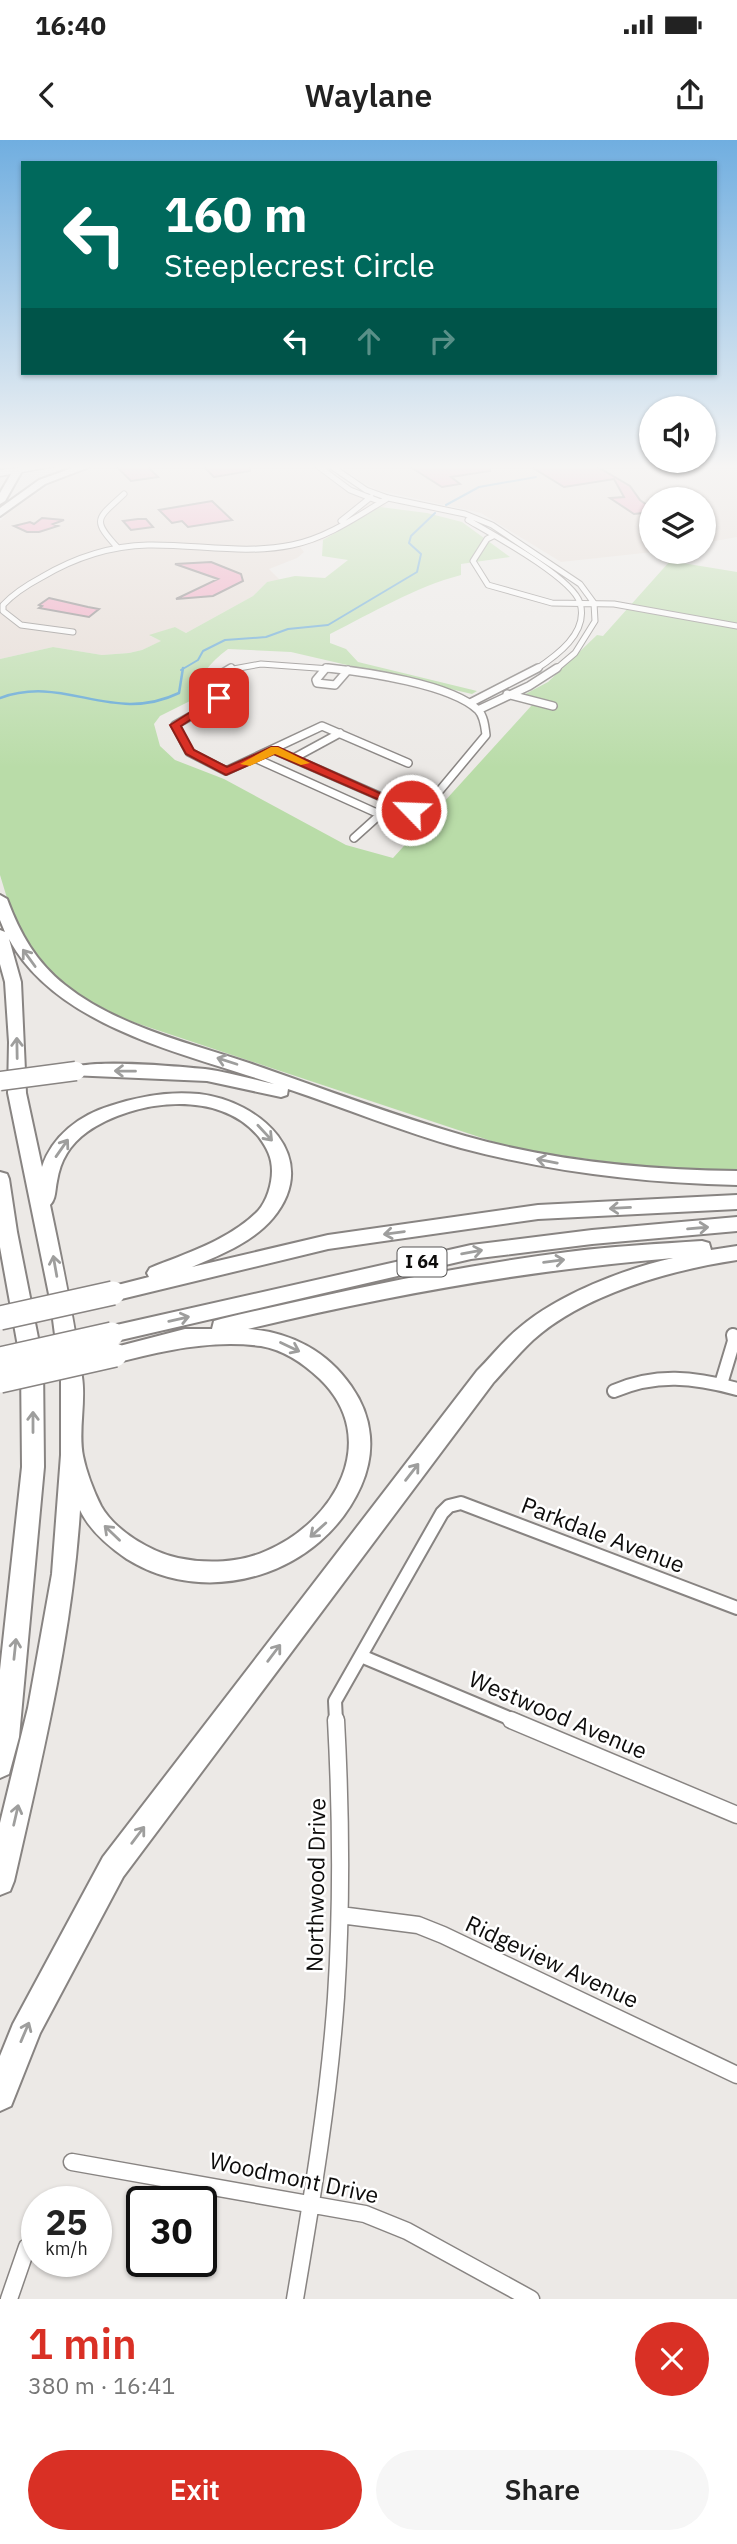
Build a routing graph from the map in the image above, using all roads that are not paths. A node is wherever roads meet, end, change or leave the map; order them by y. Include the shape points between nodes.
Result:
1 (59, 567) edge
2 (475, 567) edge
3 (539, 567) edge
4 (555, 567) edge
5 (594, 603) junction
6 (581, 604) junction
7 (737, 626) edge
8 (73, 632) dead end
9 (327, 668) junction
10 (348, 670) junction
11 (498, 690) junction
12 (509, 695) junction
13 (470, 703) junction
14 (554, 706) dead end
15 (478, 710) junction
16 (340, 733) junction
17 (274, 750) junction
18 (294, 758) junction
19 (257, 759) junction
20 (408, 762) dead end
21 (394, 802) junction
22 (379, 814) junction
23 (354, 838) dead end
24 (0, 899) edge
25 (0, 934) edge
26 (0, 1081) edge
27 (385, 1115) junction
28 (737, 1178) edge
29 (0, 1179) edge
30 (737, 1202) edge
31 (43, 1212) junction
32 (737, 1224) edge
33 (737, 1245) edge
34 (737, 1253) edge
35 (113, 1293) junction
36 (0, 1318) edge
37 (733, 1335) dead end
38 (175, 1340) junction
39 (114, 1344) junction
40 (0, 1359) edge
41 (0, 1381) edge
42 (721, 1384) junction
43 (737, 1389) edge
44 (614, 1391) dead end
45 (72, 1455) junction
46 (454, 1504) joint
47 (737, 1608) edge
48 (361, 1656) junction
49 (0, 1765) edge
50 (736, 1812) edge
51 (0, 1881) edge
52 (340, 1914) junction
53 (737, 2075) edge
54 (0, 2095) edge
55 (72, 2162) dead end
56 (312, 2203) junction
57 (21, 2264) edge
58 (9, 2299) edge
59 (295, 2299) edge
60 (531, 2299) edge

1 - 8 street via 13,594 3,611 15,623
2 - 6 street via 488,585 546,602
3 - 6 street via 564,583
4 - 5 street via 576,580
5 - 6 street
5 - 7 street
5 - 12 street via 594,625 572,656
6 - 11 street via 581,623 561,651
9 - 10 street
9 - 10 street via 317,683 335,685
9 - 19 street via 270,664 226,668 217,674 216,702 176,725 190,752 226,771
10 - 13 street via 437,690
11 - 12 street
11 - 13 street
12 - 14 street
12 - 15 street
13 - 15 street
15 - 21 street via 486,735 426,807 411,810
16 - 17 street via 322,726
16 - 18 street
16 - 20 street
17 - 18 street
17 - 19 street
18 - 21 street
19 - 22 street
21 - 22 street
22 - 23 street
27 -> 24 highway via 175,1044 84,1006 40,972 10,928
31 -> 25 highway via 17,1093 13,982
27 -> 26 highway, bridge via 207,1075 76,1071
28 -> 27 highway via 670,1177 545,1161 463,1142
49 -> 29 highway via 33,1467 32,1363
30 -> 35 highway, I 64 via 538,1212 355,1238
31 -> 35 highway via 49,1173 59,1149 78,1128 105,1113 144,1101 205,1101 231,1109 270,1136 283,1174 267,1214 214,1248
45 -> 31 highway via 72,1381
39 -> 32 highway, I 64 via 471,1252
38 -> 33 highway via 331,1301 481,1272
54 -> 34 highway via 28,2024 113,1867 485,1377 527,1333 567,1306 648,1271
35 - 36 highway, I 64, bridge
37 - 42 street
38 - 39 highway
38 -> 45 highway via 264,1336 296,1349 326,1370 348,1394 359,1419 362,1451 342,1504 321,1528 292,1551 253,1567 213,1573 176,1570 144,1558 94,1514
39 - 40 highway, I 64, bridge
39 - 41 highway, bridge
42 - 43 street
42 - 44 street via 672,1377
51 -> 45 highway via 41,1708 62,1587
46 - 47 street, Parkdale Avenue
46 - 48 street, Northwood Drive via 442,1513
48 - 50 street, Westwood Avenue
48 - 52 street, Northwood Drive via 335,1701 341,1766
52 - 53 street, Ridgeview Avenue via 418,1925 443,1935
52 - 56 street, Northwood Drive via 335,2011
55 - 56 street, Woodmont Drive
56 - 59 street, Northwood Drive
56 - 60 street, Woodmont Drive via 365,2214 407,2231
57 - 58 street

